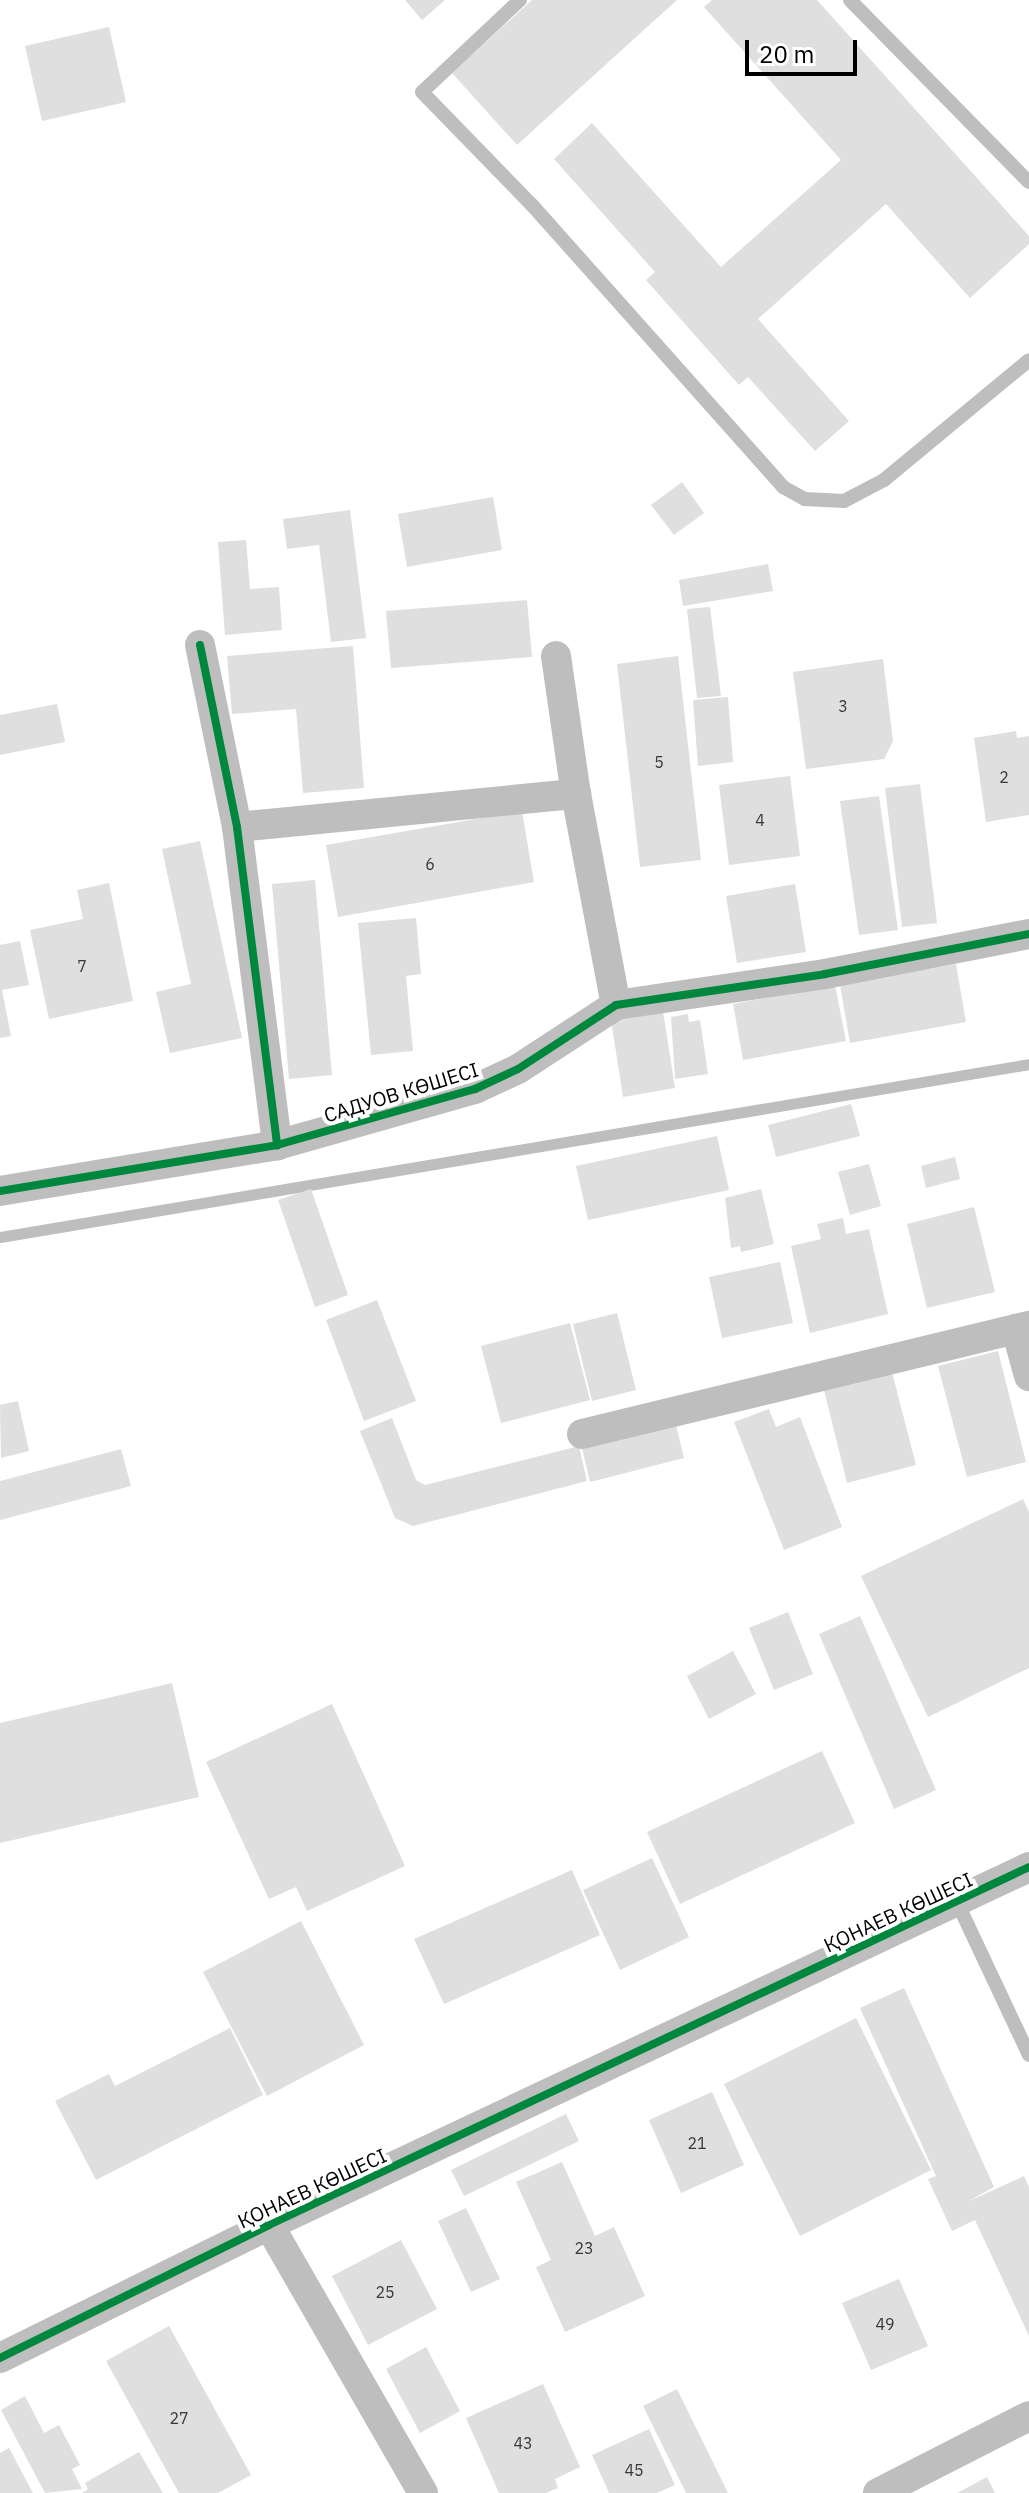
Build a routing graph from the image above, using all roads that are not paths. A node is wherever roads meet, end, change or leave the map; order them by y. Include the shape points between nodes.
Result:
1 (520, 0) edge
2 (850, 0) edge
3 (1029, 182) edge
4 (1029, 360) edge
5 (200, 645) dead end
6 (556, 656) dead end
7 (576, 794) junction
8 (237, 827) junction
9 (1029, 934) edge
10 (616, 1005) junction
11 (277, 1145) junction
12 (0, 1191) edge
13 (1022, 1328) edge
14 (1029, 1376) edge
15 (582, 1434) dead end
16 (1029, 1867) edge
17 (957, 1902) junction
18 (1029, 2055) edge
19 (269, 2225) junction
20 (0, 2358) edge
21 (1029, 2416) edge
22 (423, 2493) edge
23 (878, 2493) edge

1 - 4 lane via 422,92 532,205 783,487 805,499 844,501 884,480
2 - 3 lane
5 - 8 street
6 - 7 street
7 - 8 street
7 - 10 street
8 - 11 street
9 - 10 street, САДУОВ КӨШЕСІ via 810,977
10 - 11 street, САДУОВ КӨШЕСІ via 518,1069 475,1089
11 - 12 street, САДУОВ КӨШЕСІ
13 - 14 street
13 - 15 street
16 - 17 street, ҚОНАЕВ КӨШЕСІ
17 - 18 lane
17 - 19 street, ҚОНАЕВ КӨШЕСІ
19 - 20 street, ҚОНАЕВ КӨШЕСІ
19 - 22 street
21 - 23 street

